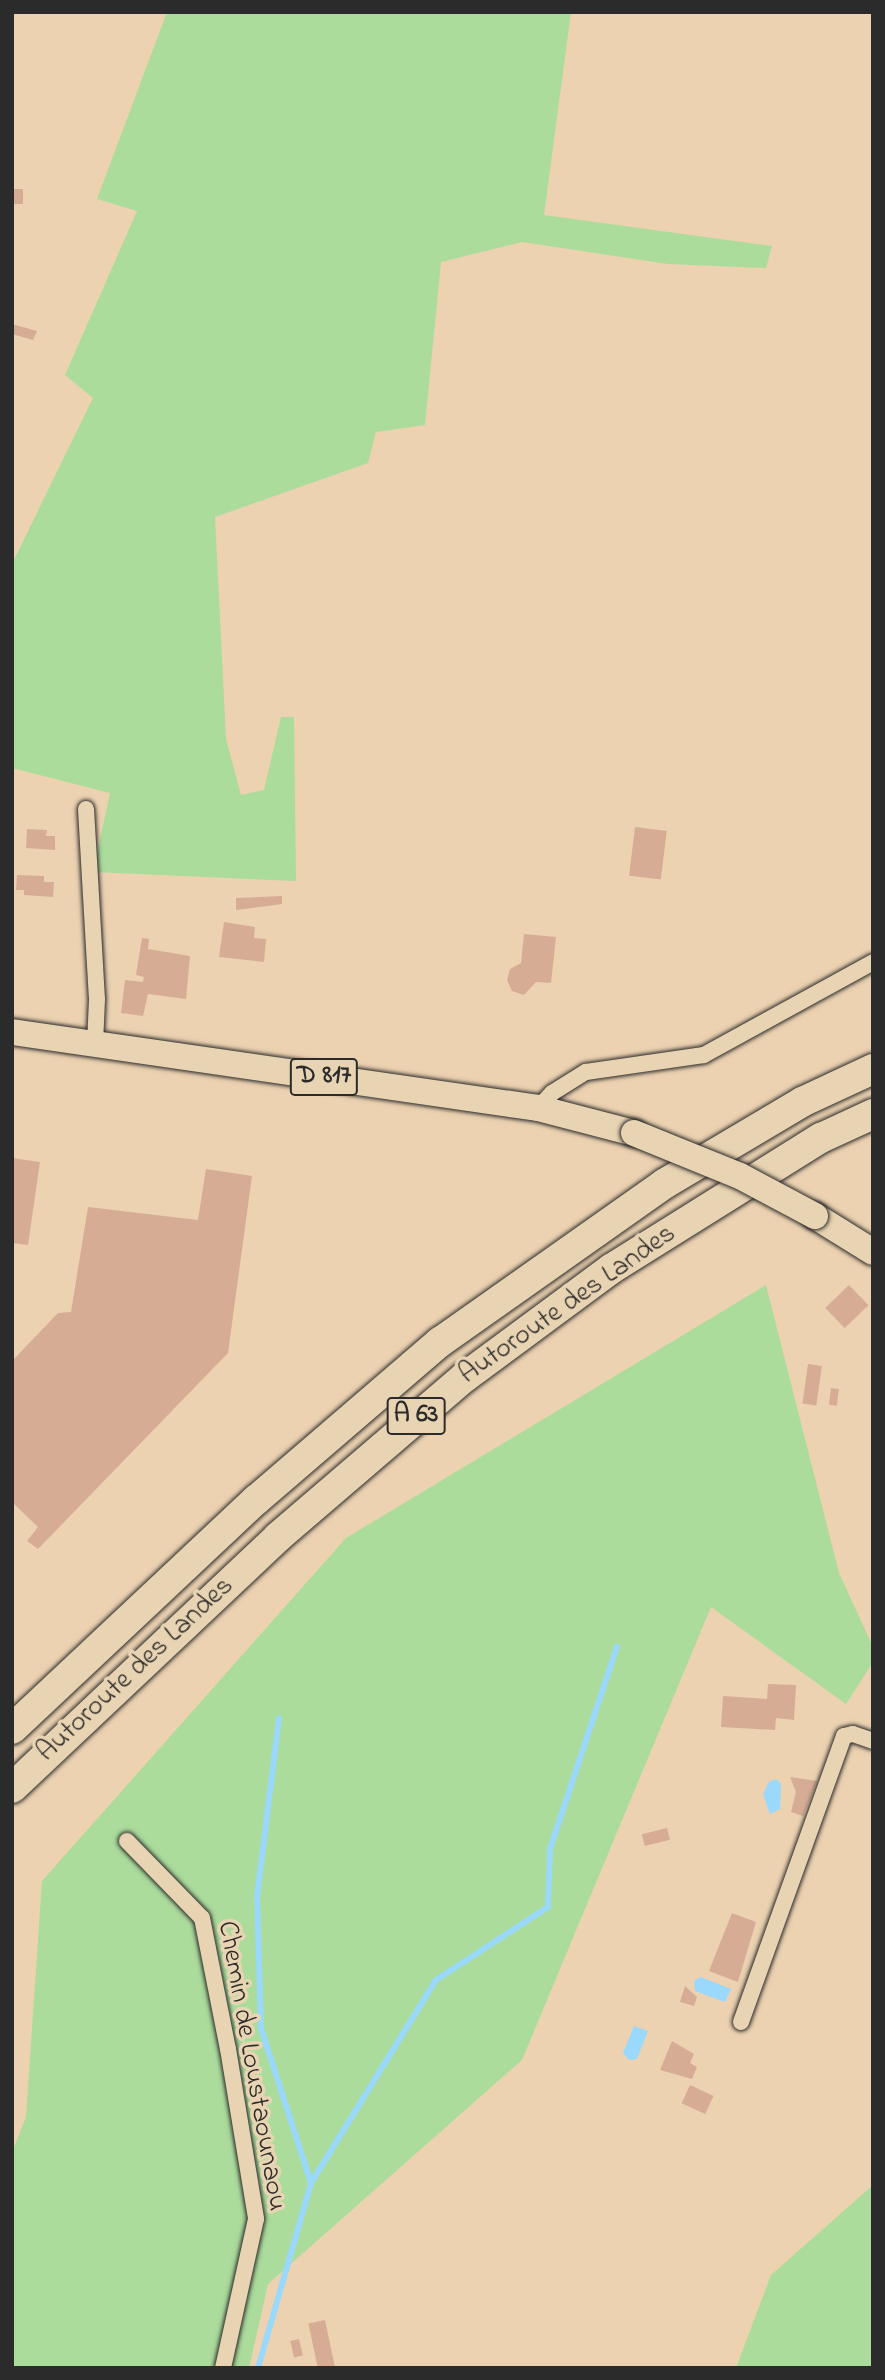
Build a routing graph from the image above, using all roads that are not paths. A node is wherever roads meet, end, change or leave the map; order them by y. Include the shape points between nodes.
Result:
1 (86, 808) dead end
2 (873, 962) edge
3 (12, 1032) edge
4 (94, 1044) junction
5 (873, 1069) edge
6 (538, 1108) junction
7 (873, 1114) edge
8 (873, 1252) edge
9 (12, 1730) edge
10 (873, 1741) edge
11 (12, 1788) edge
12 (127, 1841) dead end
13 (741, 2022) dead end
14 (223, 2368) edge

1 - 4 street via 97,999
2 - 6 street via 704,1055 586,1072 552,1093
3 - 4 main road, D 817
4 - 6 main road, D 817
5 - 9 highway, Autoroute des Landes / A 63 via 802,1102 664,1184 440,1342 276,1481
6 - 8 main road, D 817, bridge via 634,1133 740,1176
7 - 11 highway, Autoroute des Landes / A 63 via 821,1138 611,1269 465,1377 287,1529
10 - 13 street via 853,1734 844,1736
12 - 14 street, Chemin de Loustaounaou via 202,1918 228,2049 256,2219

